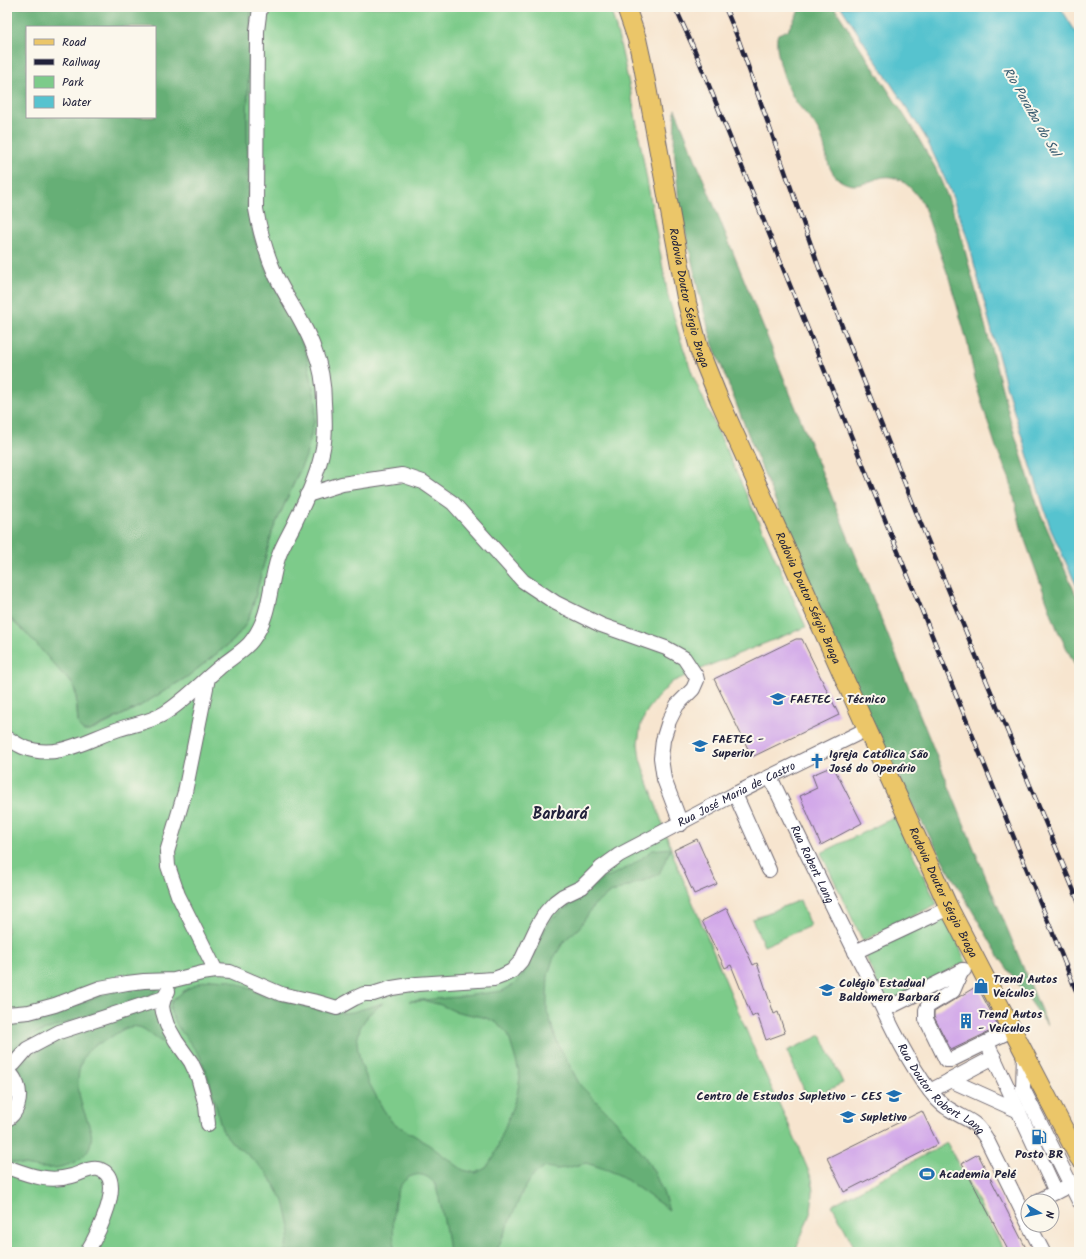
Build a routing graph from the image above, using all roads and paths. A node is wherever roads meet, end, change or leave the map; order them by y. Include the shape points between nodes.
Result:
1 (260, 7) edge
2 (626, 7) edge
3 (307, 495) junction
4 (208, 678) junction
5 (867, 729) junction
6 (7, 738) edge
7 (770, 777) junction
8 (735, 794) junction
9 (676, 827) junction
10 (770, 870) dead end
11 (949, 908) junction
12 (855, 952) junction
13 (970, 967) junction
14 (216, 971) junction
15 (174, 980) junction
16 (164, 998) junction
17 (884, 1010) junction
18 (7, 1014) edge
19 (1012, 1030) junction
20 (987, 1043) junction
21 (1024, 1053) junction
22 (994, 1057) junction
23 (7, 1069) edge
24 (950, 1080) junction
25 (930, 1091) junction
26 (1019, 1111) junction
27 (7, 1117) edge
28 (208, 1124) dead end
29 (1079, 1158) edge
30 (7, 1167) edge
31 (1071, 1184) junction
32 (1056, 1192) joint
33 (1020, 1201) edge
34 (1079, 1201) edge
35 (1033, 1233) edge
36 (87, 1252) edge
37 (1043, 1252) edge

1 - 3 street via 257,32 256,209 260,234 277,278 314,348 321,374 324,402 323,448
2 - 5 main road, Rodovia Doutor Sérgio Braga via 637,39 683,281 700,352
3 - 4 street via 278,559 262,625 252,641
3 - 9 street via 342,484 402,475 423,482 453,503 523,581 556,603 601,625 666,648 684,658 697,680 670,718 661,758
4 - 6 street via 163,715 67,749 37,751
4 - 14 street via 185,792 167,852 168,866 178,895
5 - 7 street, Rua José Maria de Castro
5 - 11 main road, Rodovia Doutor Sérgio Braga
7 - 8 street, Rua José Maria de Castro
7 - 12 street, Rua Robert Lang
8 - 9 street, Rua José Maria de Castro
8 - 10 street
9 - 14 street, Rua José Maria de Castro via 619,855 582,887 555,902 538,925 521,961 512,971 502,976 392,988 364,994 337,1008 281,994 230,972
11 - 12 street
11 - 13 main road, Rodovia Doutor Sérgio Braga
12 - 17 street, Rua Doutor Robert Lang
13 - 17 street
13 - 19 main road, Rodovia Doutor Sérgio Braga
13 - 20 street via 951,993 927,1007 926,1019 947,1061
14 - 15 street, Rua José Maria de Castro
15 - 16 street
15 - 18 street, Rua José Maria de Castro via 144,980 100,988 55,1006
16 - 23 street via 59,1032 27,1049
16 - 28 street via 162,1006 167,1025 198,1077
17 - 25 street, Rua Doutor Robert Lang via 910,1060
19 - 20 street
19 - 21 main road, Rodovia Doutor Sérgio Braga
20 - 22 street
21 - 29 main road, Rodovia Doutor Sérgio Braga
21 - 31 street via 1023,1089
22 - 24 street
22 - 26 street
23 - 27 street via 16,1081 19,1098 16,1113
24 - 25 street
24 - 26 street
25 - 33 street, Rua Doutor Robert Lang via 948,1109 974,1122 981,1130
26 - 32 street
30 - 36 street via 38,1178 73,1176 97,1168 105,1171 111,1179 111,1193 106,1214
31 - 32 street
31 - 34 street
35 - 37 street, Rua Doutor Robert Lang

